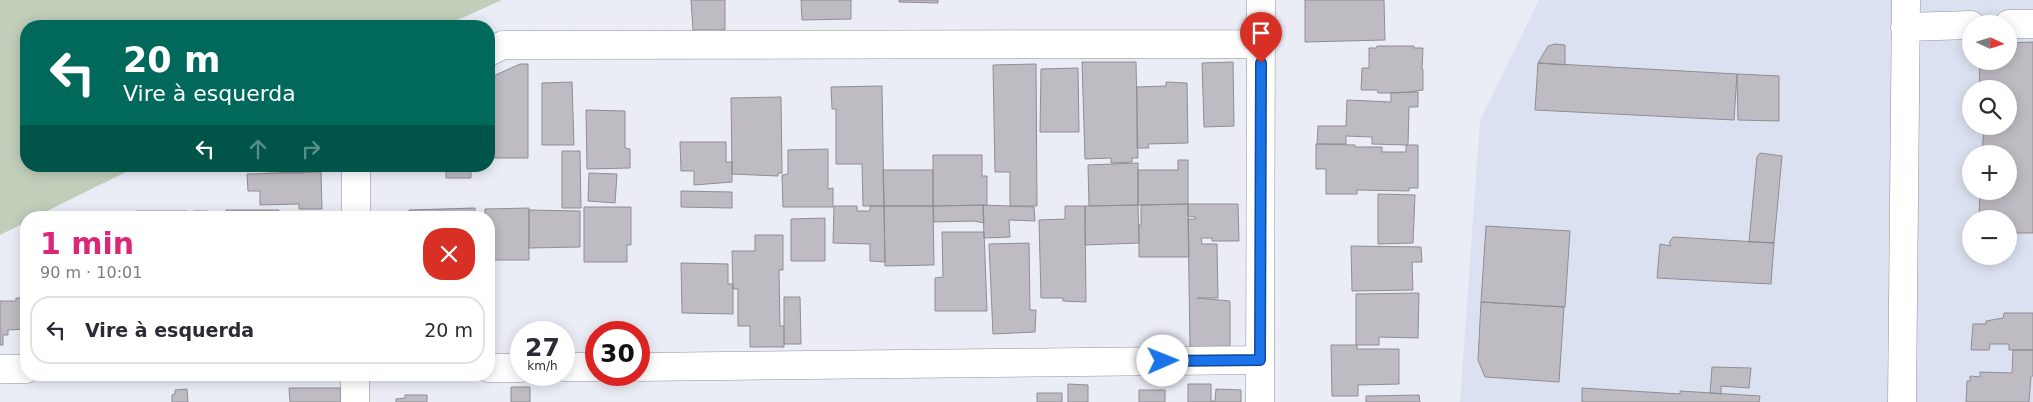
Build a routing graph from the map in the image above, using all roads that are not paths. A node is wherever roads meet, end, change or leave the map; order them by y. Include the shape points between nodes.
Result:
1 (1261, 0) edge
2 (1906, 0) edge
3 (2018, 24) edge
4 (2033, 24) edge
5 (1962, 25) edge
6 (1905, 27) junction
7 (1261, 44) junction
8 (495, 49) edge
9 (356, 172) edge
10 (356, 211) edge
11 (1260, 360) junction
12 (650, 366) edge
13 (495, 368) edge
14 (510, 368) edge
15 (0, 369) edge
16 (20, 369) edge
17 (355, 381) edge
18 (355, 402) edge
19 (1260, 402) edge
20 (1902, 402) edge

1 - 7 street
2 - 6 street
3 - 4 street
5 - 6 street
6 - 20 street
7 - 8 street via 513,44
7 - 11 street
9 - 10 street
11 - 12 street
11 - 19 street
13 - 14 street
15 - 16 street
17 - 18 street

